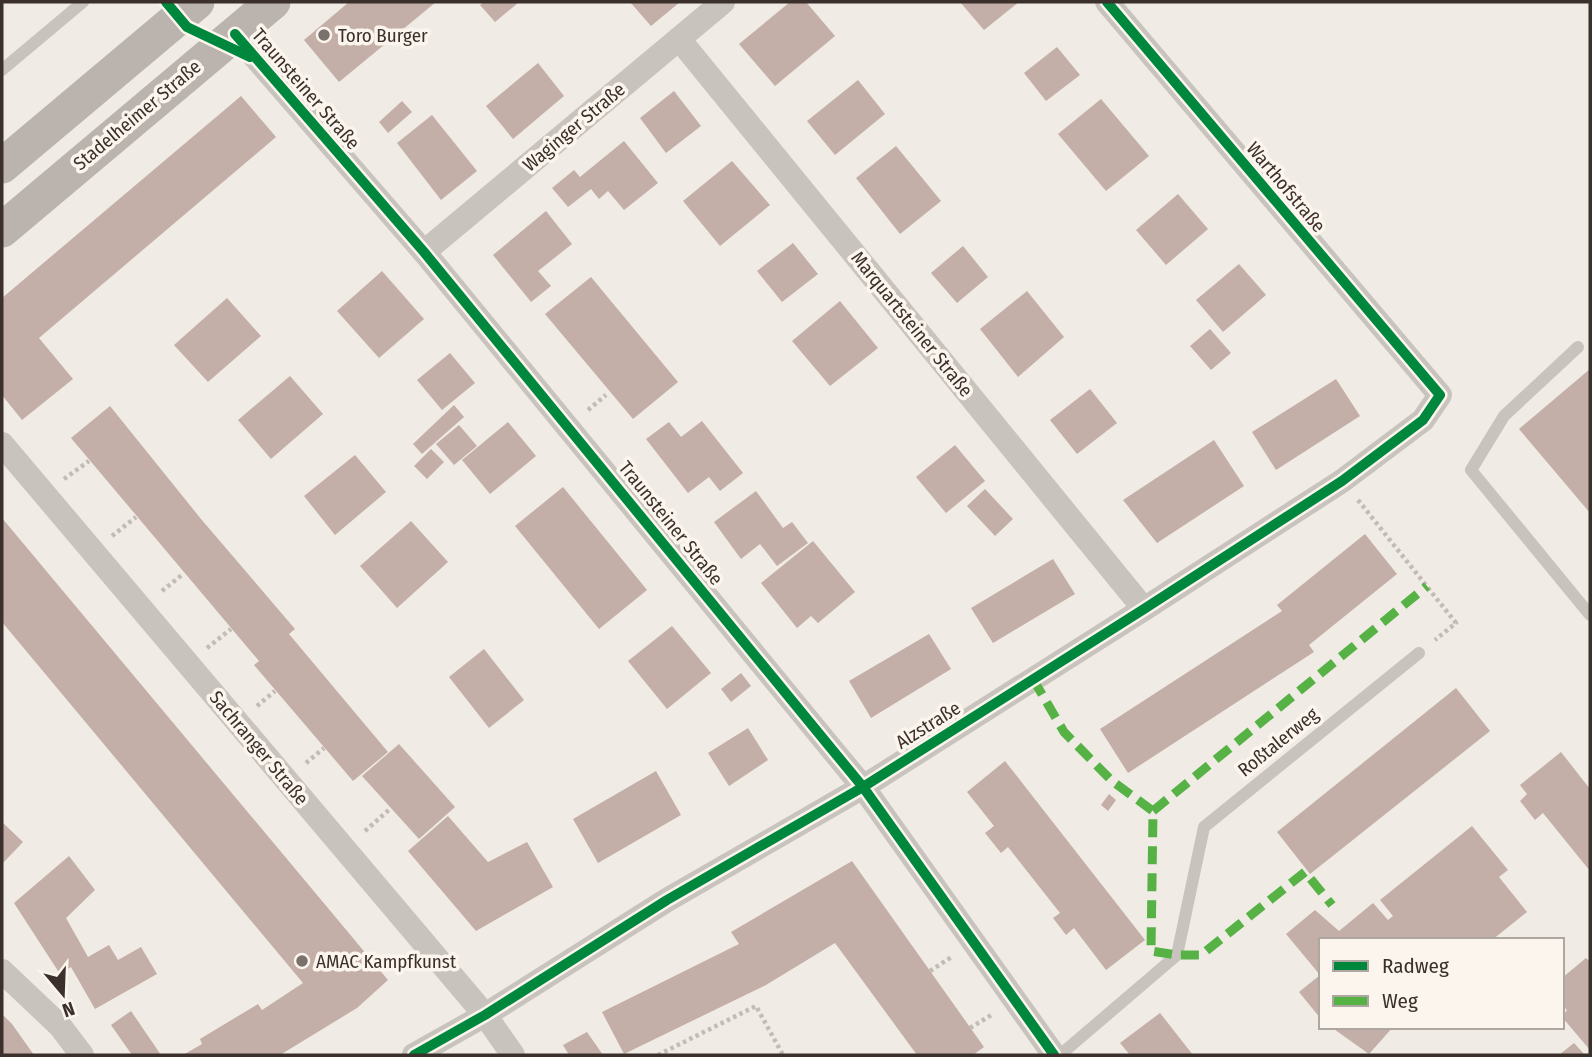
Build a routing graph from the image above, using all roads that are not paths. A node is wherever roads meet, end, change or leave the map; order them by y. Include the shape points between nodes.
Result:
1 (83, 2) edge
2 (197, 2) edge
3 (273, 2) edge
4 (723, 2) edge
5 (1107, 2) edge
6 (235, 34) junction
7 (679, 39) junction
8 (2, 70) edge
9 (2, 166) edge
10 (2, 230) edge
11 (424, 252) junction
12 (1578, 347) dead end
13 (1440, 395) joint
14 (2, 444) edge
15 (1144, 609) junction
16 (1590, 615) edge
17 (1419, 653) road end
18 (863, 788) junction
19 (2, 971) edge
20 (485, 1016) junction
21 (82, 1055) edge
22 (414, 1055) edge
23 (513, 1055) edge
24 (1054, 1055) edge
25 (1060, 1055) edge

1 - 8 lane
2 - 9 main road
3 - 6 main road, Stadelheimer Straße
4 - 7 street, Waginger Straße
5 - 13 street, Warthofstraße
6 - 10 main road, Stadelheimer Straße
6 - 11 street, Traunsteiner Straße
7 - 11 street, Waginger Straße
7 - 15 street, Marquartsteiner Straße
11 - 18 street, Traunsteiner Straße
12 - 16 lane via 1504,416 1471,470
13 - 15 street, Alzstraße via 1423,420 1342,481
14 - 20 street, Sachranger Straße
15 - 18 street, Alzstraße
17 - 25 lane, Roßtalerweg via 1204,827 1177,955
18 - 20 street, Alzstraße via 667,900
18 - 24 street, Traunsteiner Straße
19 - 21 street via 60,1026
20 - 22 street, Alzstraße
20 - 23 street, Sachranger Straße

